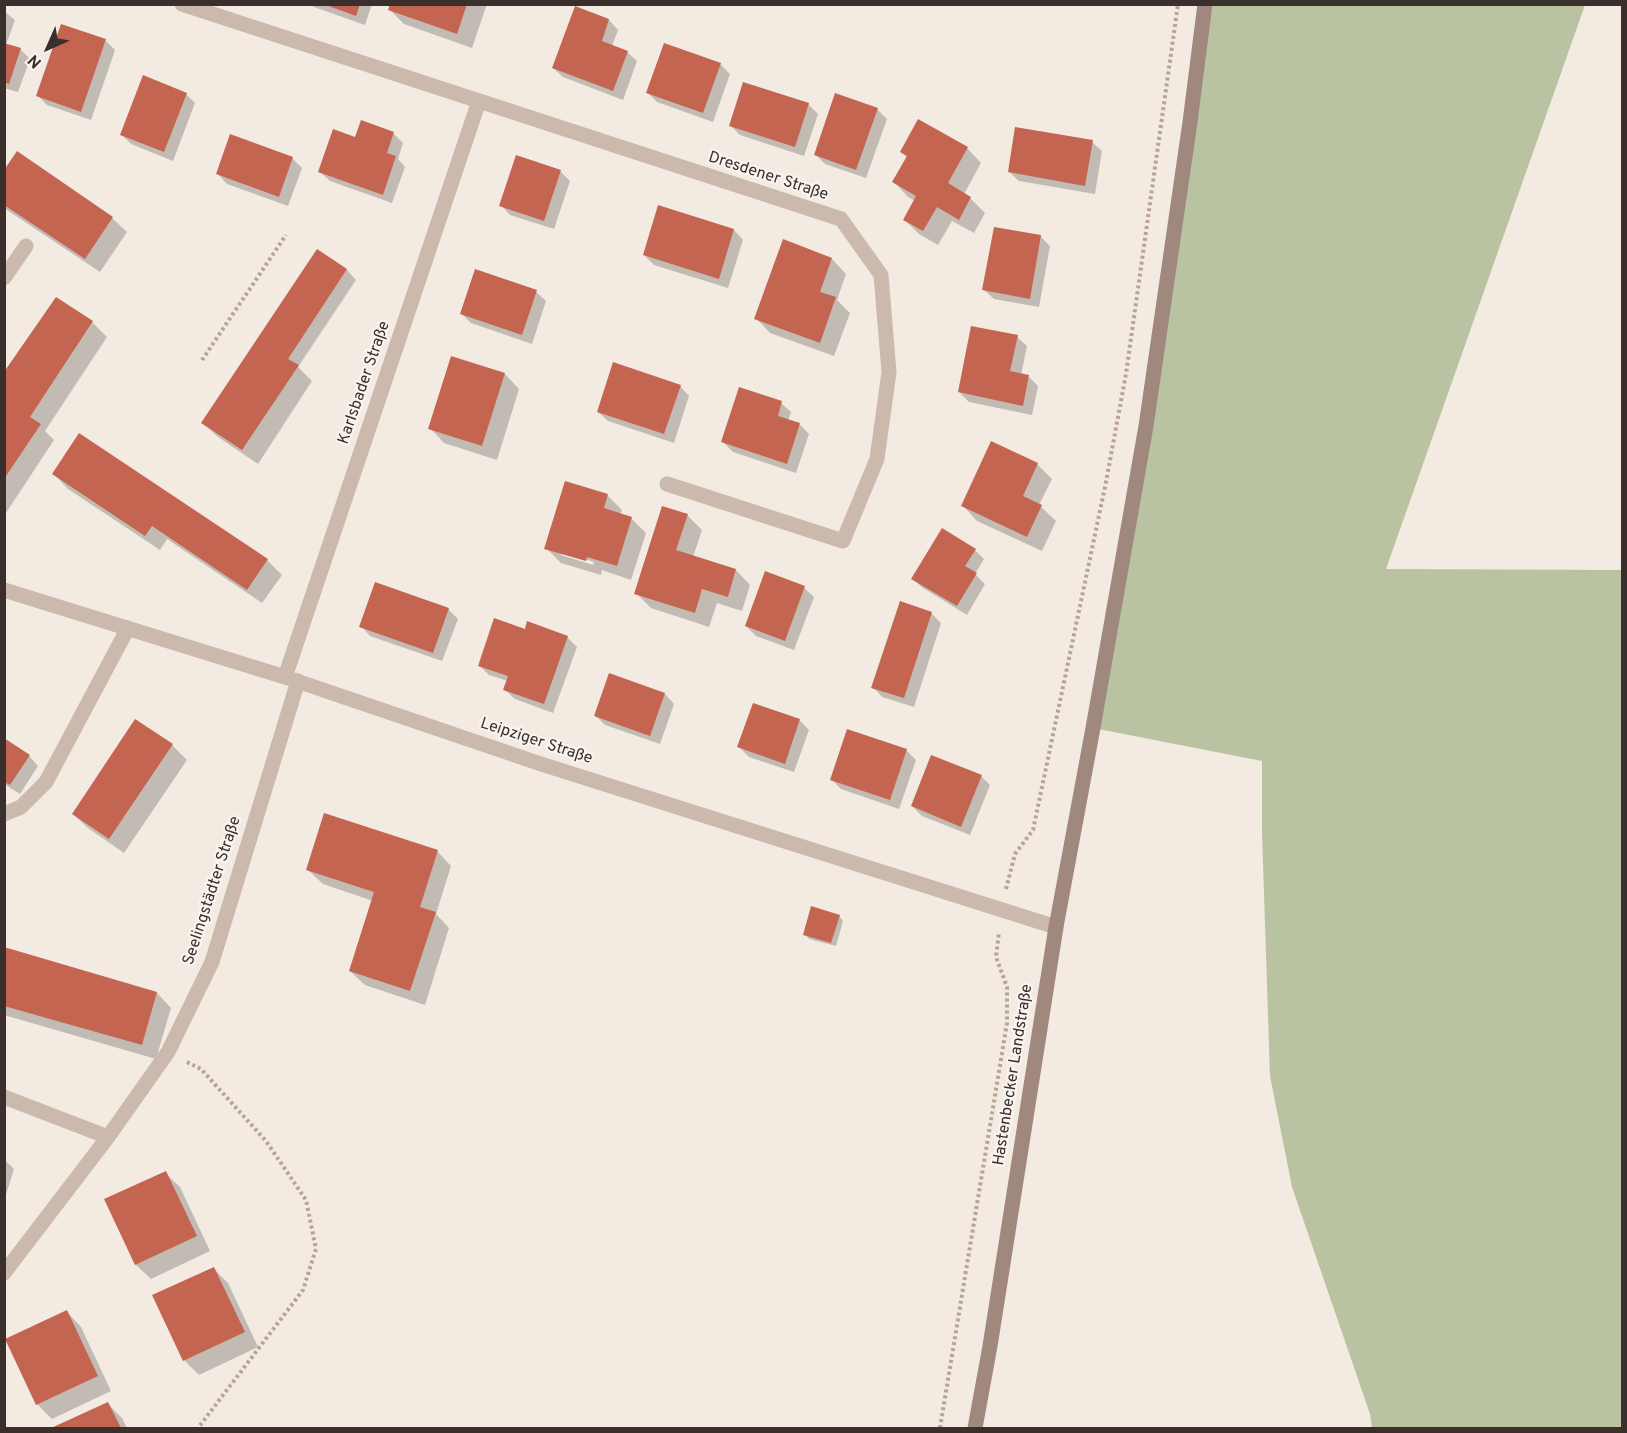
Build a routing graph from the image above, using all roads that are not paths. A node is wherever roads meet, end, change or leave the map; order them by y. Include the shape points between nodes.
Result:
1 (182, 4) edge
2 (1205, 4) edge
3 (479, 101) junction
4 (26, 246) dead end
5 (4, 278) edge
6 (667, 484) dead end
7 (4, 590) edge
8 (128, 628) junction
9 (292, 679) junction
10 (4, 814) edge
11 (1056, 927) junction
12 (4, 1097) edge
13 (108, 1137) junction
14 (4, 1273) edge
15 (975, 1428) edge

1 - 3 street, Dresdener Straße
2 - 11 main road, Hastenbecker Landstraße via 1146,426
3 - 6 street, Dresdener Straße via 841,219 881,275 888,372 877,459 843,541
3 - 9 street, Karlsbader Straße
4 - 5 street
7 - 8 street, Leipziger Straße
8 - 9 street, Leipziger Straße
8 - 10 street via 46,782 21,807
9 - 11 street, Leipziger Straße via 542,764
9 - 13 street, Seelingstädter Straße via 212,962 168,1052
11 - 15 main road, Hastenbecker Landstraße
12 - 13 street
13 - 14 street, Seelingstädter Straße

